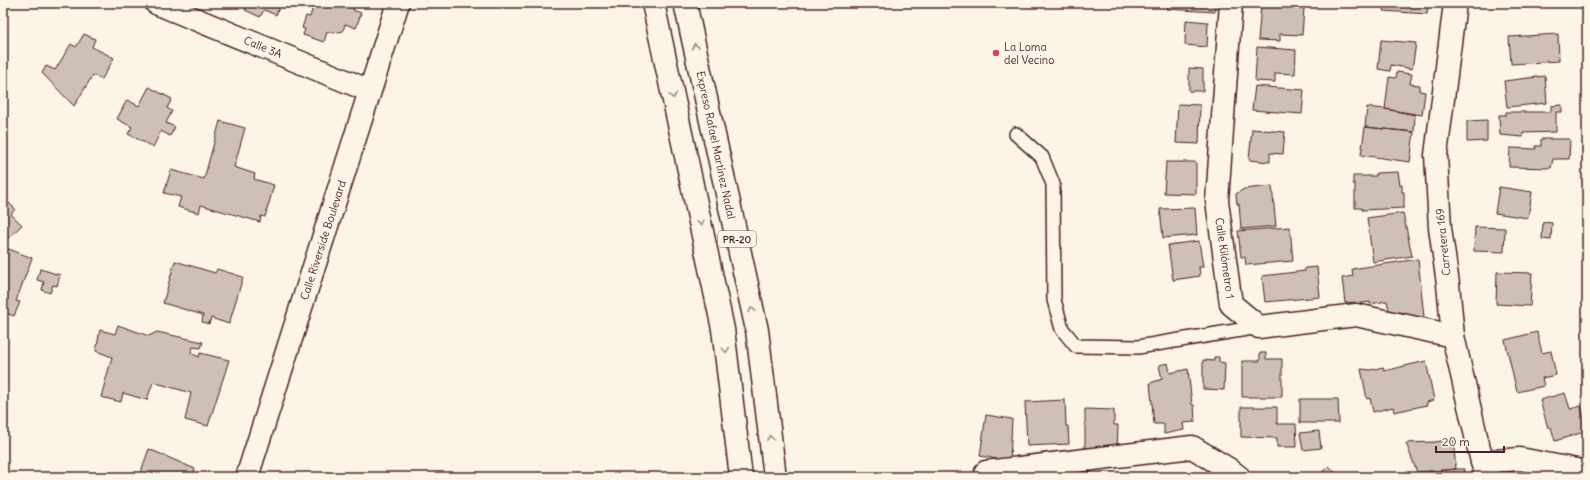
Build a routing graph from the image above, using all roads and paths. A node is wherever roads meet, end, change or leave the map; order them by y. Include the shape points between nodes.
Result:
1 (156, 3) edge
2 (398, 3) edge
3 (653, 3) edge
4 (685, 3) edge
5 (1231, 3) edge
6 (1455, 3) edge
7 (370, 91) junction
8 (1016, 134) dead end
9 (1259, 327) junction
10 (1453, 336) junction
11 (1485, 469) edge
12 (1587, 472) edge
13 (247, 477) edge
14 (741, 477) edge
15 (775, 477) edge
16 (986, 477) edge
17 (1238, 477) edge

1 - 7 main road, Calle 3A
2 - 7 main road, Calle Riverside Boulevard
3 -> 14 main road, PR-20 via 724,329
15 -> 4 main road, Expreso Rafael Martínez Nadal / PR-20 via 757,330
5 - 9 main road, Calle Kilómetro 1 via 1217,201 1231,304
6 - 10 main road, Carretera 169 via 1436,155 1440,228
7 - 13 main road, Calle Riverside Boulevard
8 - 9 lane via 1042,157 1054,184 1054,300 1062,329 1076,346 1138,347
9 - 10 main road via 1356,315
10 - 11 main road, Carretera 169
11 - 12 main road via 1520,459
16 - 17 main road via 986,472 1192,447

